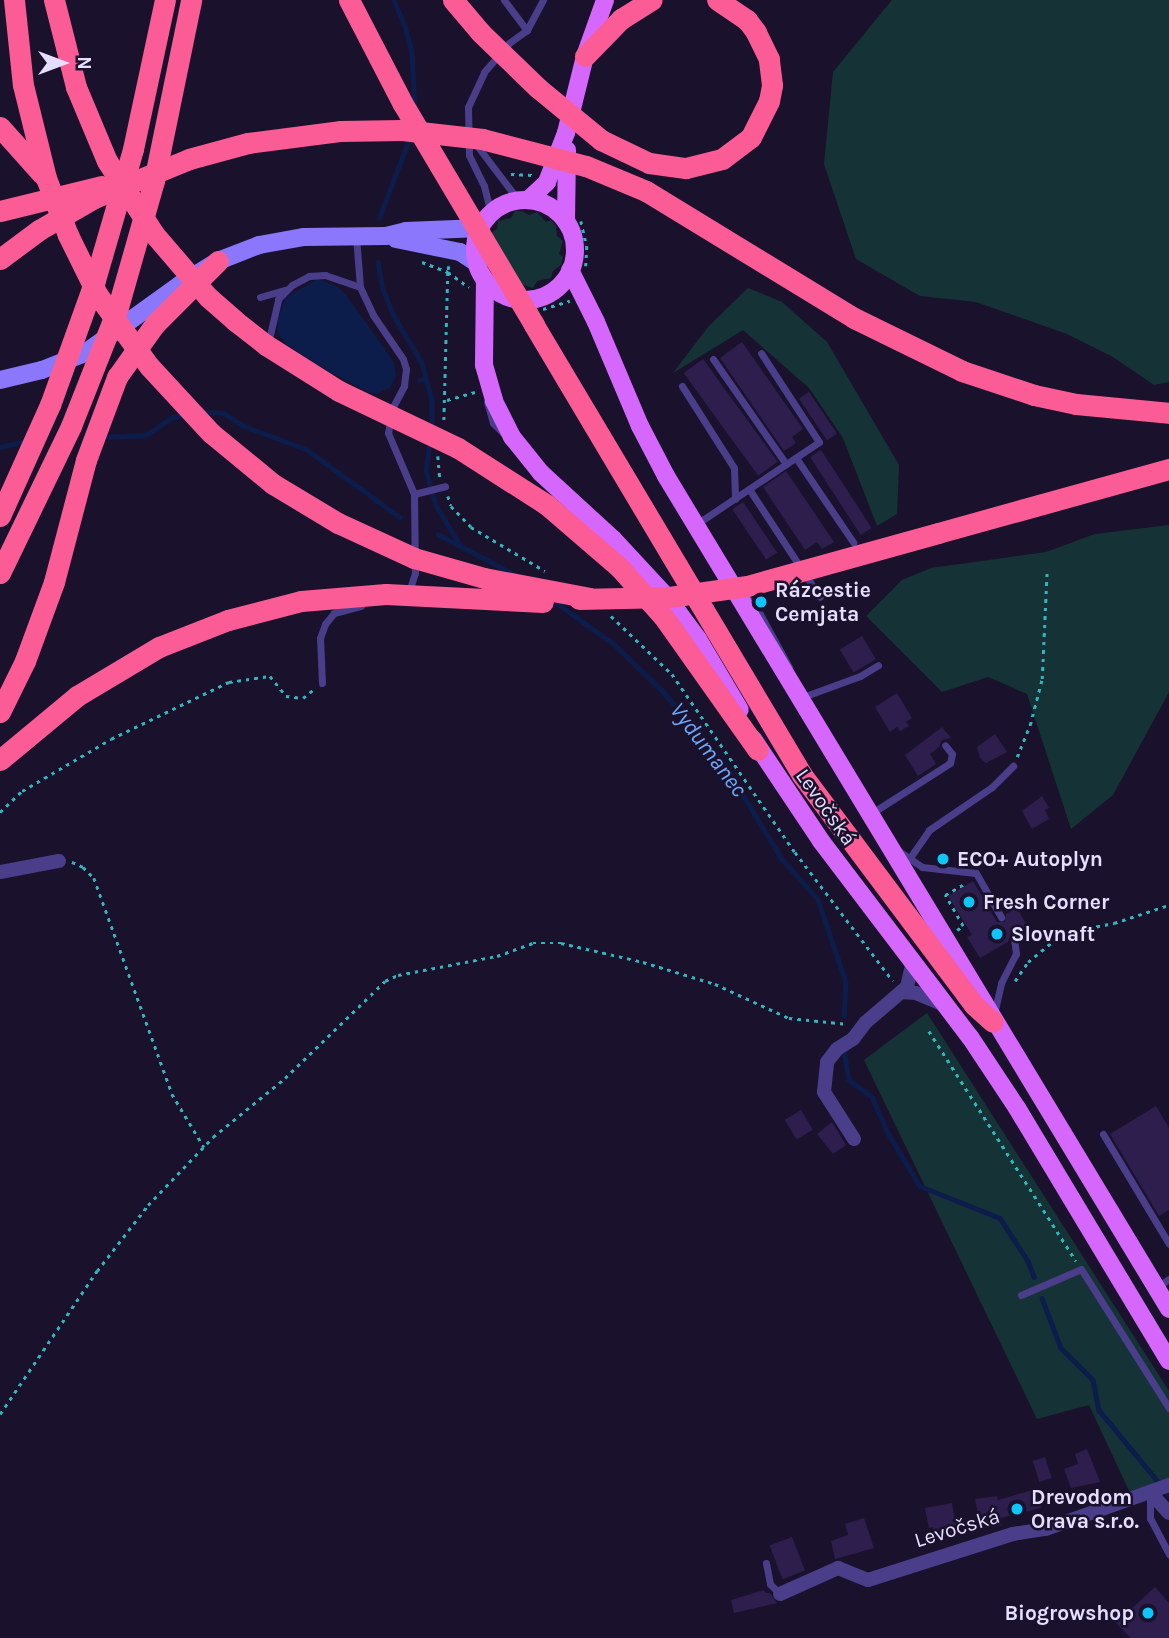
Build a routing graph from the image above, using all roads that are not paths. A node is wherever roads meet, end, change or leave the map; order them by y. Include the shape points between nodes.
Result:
1 (14, 0) edge
2 (54, 0) edge
3 (164, 0) edge
4 (191, 0) edge
5 (349, 0) edge
6 (453, 0) edge
7 (504, 0) edge
8 (543, 0) edge
9 (606, 0) edge
10 (652, 0) edge
11 (717, 0) edge
12 (527, 30) junction
13 (585, 56) junction
14 (0, 127) edge
15 (566, 133) junction
16 (470, 139) junction
17 (601, 140) junction
18 (46, 178) junction
19 (138, 178) junction
20 (524, 201) junction
21 (0, 211) edge
22 (681, 211) junction
23 (571, 217) junction
24 (486, 221) junction
25 (356, 235) junction
26 (386, 236) junction
27 (0, 259) edge
28 (218, 261) junction
29 (477, 263) junction
30 (578, 272) junction
31 (485, 280) junction
32 (360, 287) junction
33 (286, 290) junction
34 (260, 298) dead end
35 (271, 335) dead end
36 (761, 353) dead end
37 (713, 359) dead end
38 (0, 380) edge
39 (682, 386) dead end
40 (1169, 413) edge
41 (796, 457) junction
42 (786, 464) junction
43 (1169, 469) edge
44 (441, 487) road end
45 (749, 489) junction
46 (414, 494) junction
47 (735, 499) junction
48 (0, 516) edge
49 (695, 525) junction
50 (853, 542) dead end
51 (0, 573) edge
52 (820, 597) dead end
53 (596, 603) junction
54 (878, 665) dead end
55 (322, 683) road end
56 (797, 694) junction
57 (0, 712) edge
58 (945, 745) dead end
59 (758, 750) junction
60 (831, 750) junction
61 (0, 760) edge
62 (1013, 766) road end
63 (874, 811) junction
64 (909, 859) junction
65 (59, 861) road end
66 (0, 872) edge
67 (1001, 917) dead end
68 (1014, 938) dead end
69 (913, 960) junction
70 (901, 992) junction
71 (947, 1006) junction
72 (993, 1022) junction
73 (1103, 1134) dead end
74 (853, 1139) dead end
75 (1169, 1244) edge
76 (1163, 1283) edge
77 (1021, 1295) dead end
78 (1169, 1309) edge
79 (1169, 1360) edge
80 (1169, 1408) edge
81 (1169, 1485) edge
82 (1152, 1491) junction
83 (1169, 1513) edge
84 (1169, 1554) edge
85 (766, 1563) dead end
86 (780, 1594) joint

1 - 18 highway via 23,85
2 - 59 highway, bridge via 76,87 107,161 160,243 208,297 266,345 340,391 446,444 547,505 620,567 663,616
3 - 48 highway, bridge via 136,136 95,280 50,405
4 - 51 highway, bridge via 157,169 118,307 71,426
5 - 72 highway, bridge via 403,104 534,318 773,728 825,809 974,1005
6 - 17 highway, bridge via 538,88
7 - 12 lane
8 - 12 lane
9 - 13 main road, Levočská
10 - 13 highway via 621,19
11 - 17 highway via 747,20 769,59 769,101 751,137 722,159 686,168 649,163
12 - 16 lane via 484,72 474,91 468,107
13 - 15 main road, Levočská
14 - 18 highway
15 - 20 main road, Levočská via 547,181
15 - 23 main road, Levočská
16 - 20 lane via 500,179
16 - 24 lane via 469,155 484,186
17 - 22 highway via 662,186
18 - 53 highway, bridge via 68,235 112,316 177,399 263,475 338,523 414,558
19 - 21 highway
19 - 22 highway, bridge via 248,143 341,131 402,130 482,139 586,166
19 - 27 highway via 66,215
20 - 23 main road
20 - 24 main road, Levočská via 507,204
22 - 40 highway via 854,318 962,371 1076,404
23 - 30 main road, Levočská
24 - 26 main road
24 - 29 main road via 476,242
25 - 26 main road
25 - 28 main road via 272,241
25 - 32 lane
26 - 29 main road via 450,249
28 - 38 main road via 85,353
28 - 57 highway via 139,343 117,377 86,460 54,582 25,661
29 - 31 main road, Levočská
30 - 31 main road via 542,297 527,300 504,295
30 - 49 main road, Levočská via 582,295 639,426
31 - 59 main road, Levočská via 489,383 501,419 520,449 666,596 719,673
32 - 33 lane via 316,274
32 - 46 lane via 403,359 404,386 391,411 388,433
33 - 34 lane
33 - 35 lane via 278,299
36 - 41 lane via 819,442
37 - 42 lane
39 - 47 lane via 734,468
41 - 42 lane
41 - 50 lane
42 - 45 lane
43 - 53 highway, bridge via 747,586
44 - 46 lane
45 - 47 lane
45 - 52 lane
46 - 55 lane via 411,590 397,598 334,613 320,638
47 - 49 lane
49 - 56 main road, Levočská
53 - 61 highway, bridge via 386,594 301,601 229,620 149,653 77,695
54 - 56 lane via 860,676
56 - 60 main road, Levočská
58 - 63 lane via 952,754 950,763
59 - 69 main road, Levočská
60 - 63 lane
60 - 72 main road, Levočská via 981,995
62 - 64 lane via 992,787 929,830
63 - 64 lane
64 - 67 lane via 933,870 976,873
65 - 66 street
68 - 72 lane via 1016,954 1001,984
69 - 70 street via 910,983
69 - 71 main road, Levočská
70 - 71 street
70 - 74 street via 827,1062 824,1092
71 - 79 main road, Levočská via 1017,1108
72 - 76 main road, Levočská
73 - 75 lane
76 - 78 main road, Levočská
77 - 80 lane via 1081,1269
81 - 82 street, Levočská
82 - 83 street
82 - 84 lane via 1150,1518
82 - 86 street, Levočská via 1046,1529 979,1543 868,1580 838,1568
85 - 86 lane via 770,1584

